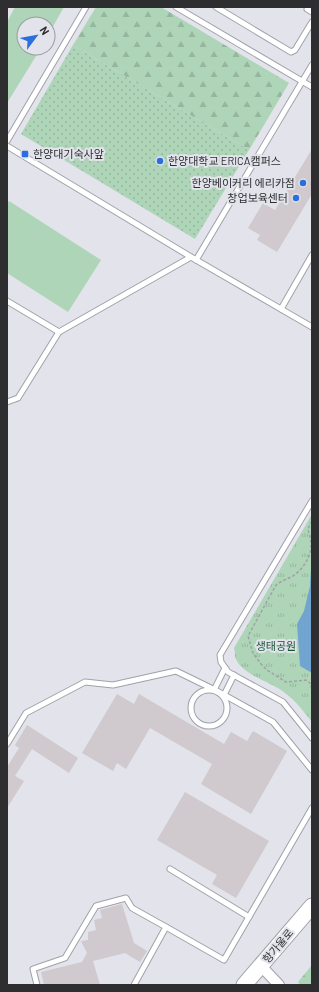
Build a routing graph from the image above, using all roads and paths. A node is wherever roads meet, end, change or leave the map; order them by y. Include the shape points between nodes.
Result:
1 (86, 7) edge
2 (176, 7) edge
3 (216, 7) edge
4 (308, 7) edge
5 (312, 12) edge
6 (312, 22) edge
7 (312, 65) edge
8 (302, 82) junction
9 (312, 88) edge
10 (7, 141) edge
11 (7, 146) edge
12 (312, 256) edge
13 (194, 259) junction
14 (7, 301) edge
15 (281, 309) junction
16 (312, 327) edge
17 (59, 332) junction
18 (7, 402) edge
19 (312, 501) edge
20 (312, 521) edge
21 (225, 668) junction
22 (234, 676) junction
23 (312, 689) edge
24 (215, 690) junction
25 (224, 695) junction
26 (312, 738) edge
27 (7, 744) edge
28 (312, 770) edge
29 (312, 808) edge
30 (170, 869) dead end
31 (312, 906) edge
32 (249, 917) junction
33 (166, 927) junction
34 (261, 966) junction
35 (37, 985) edge
36 (134, 985) edge
37 (244, 985) edge
38 (279, 985) edge

1 - 10 lane
2 - 8 lane
3 - 6 lane via 291,52 295,50
4 - 5 lane via 307,9
7 - 8 lane
8 - 9 lane
8 - 13 lane
11 - 13 lane
12 - 15 lane
13 - 15 lane
13 - 17 lane
14 - 17 lane
15 - 16 lane
17 - 18 lane via 18,398
19 - 21 lane via 220,654
20 - 23 path via 308,528 311,540 309,559 297,573 276,585 248,636 253,653 268,670 286,682 306,680
21 - 22 lane
21 - 24 lane
22 - 25 lane
22 - 26 lane via 283,702
24 - 24 lane via 200,692 192,701 194,718 204,725 216,725 227,712 226,700
24 - 25 lane
24 - 27 lane via 176,671 113,685 85,682 26,713
25 - 28 lane via 273,722
29 - 32 lane
30 - 32 lane
31 - 34 main road, 항가울로
32 - 33 lane via 224,960
33 - 35 lane via 132,908 126,898 96,906 65,958 33,969
33 - 36 lane
34 - 37 main road, 항가울로
34 - 38 street

